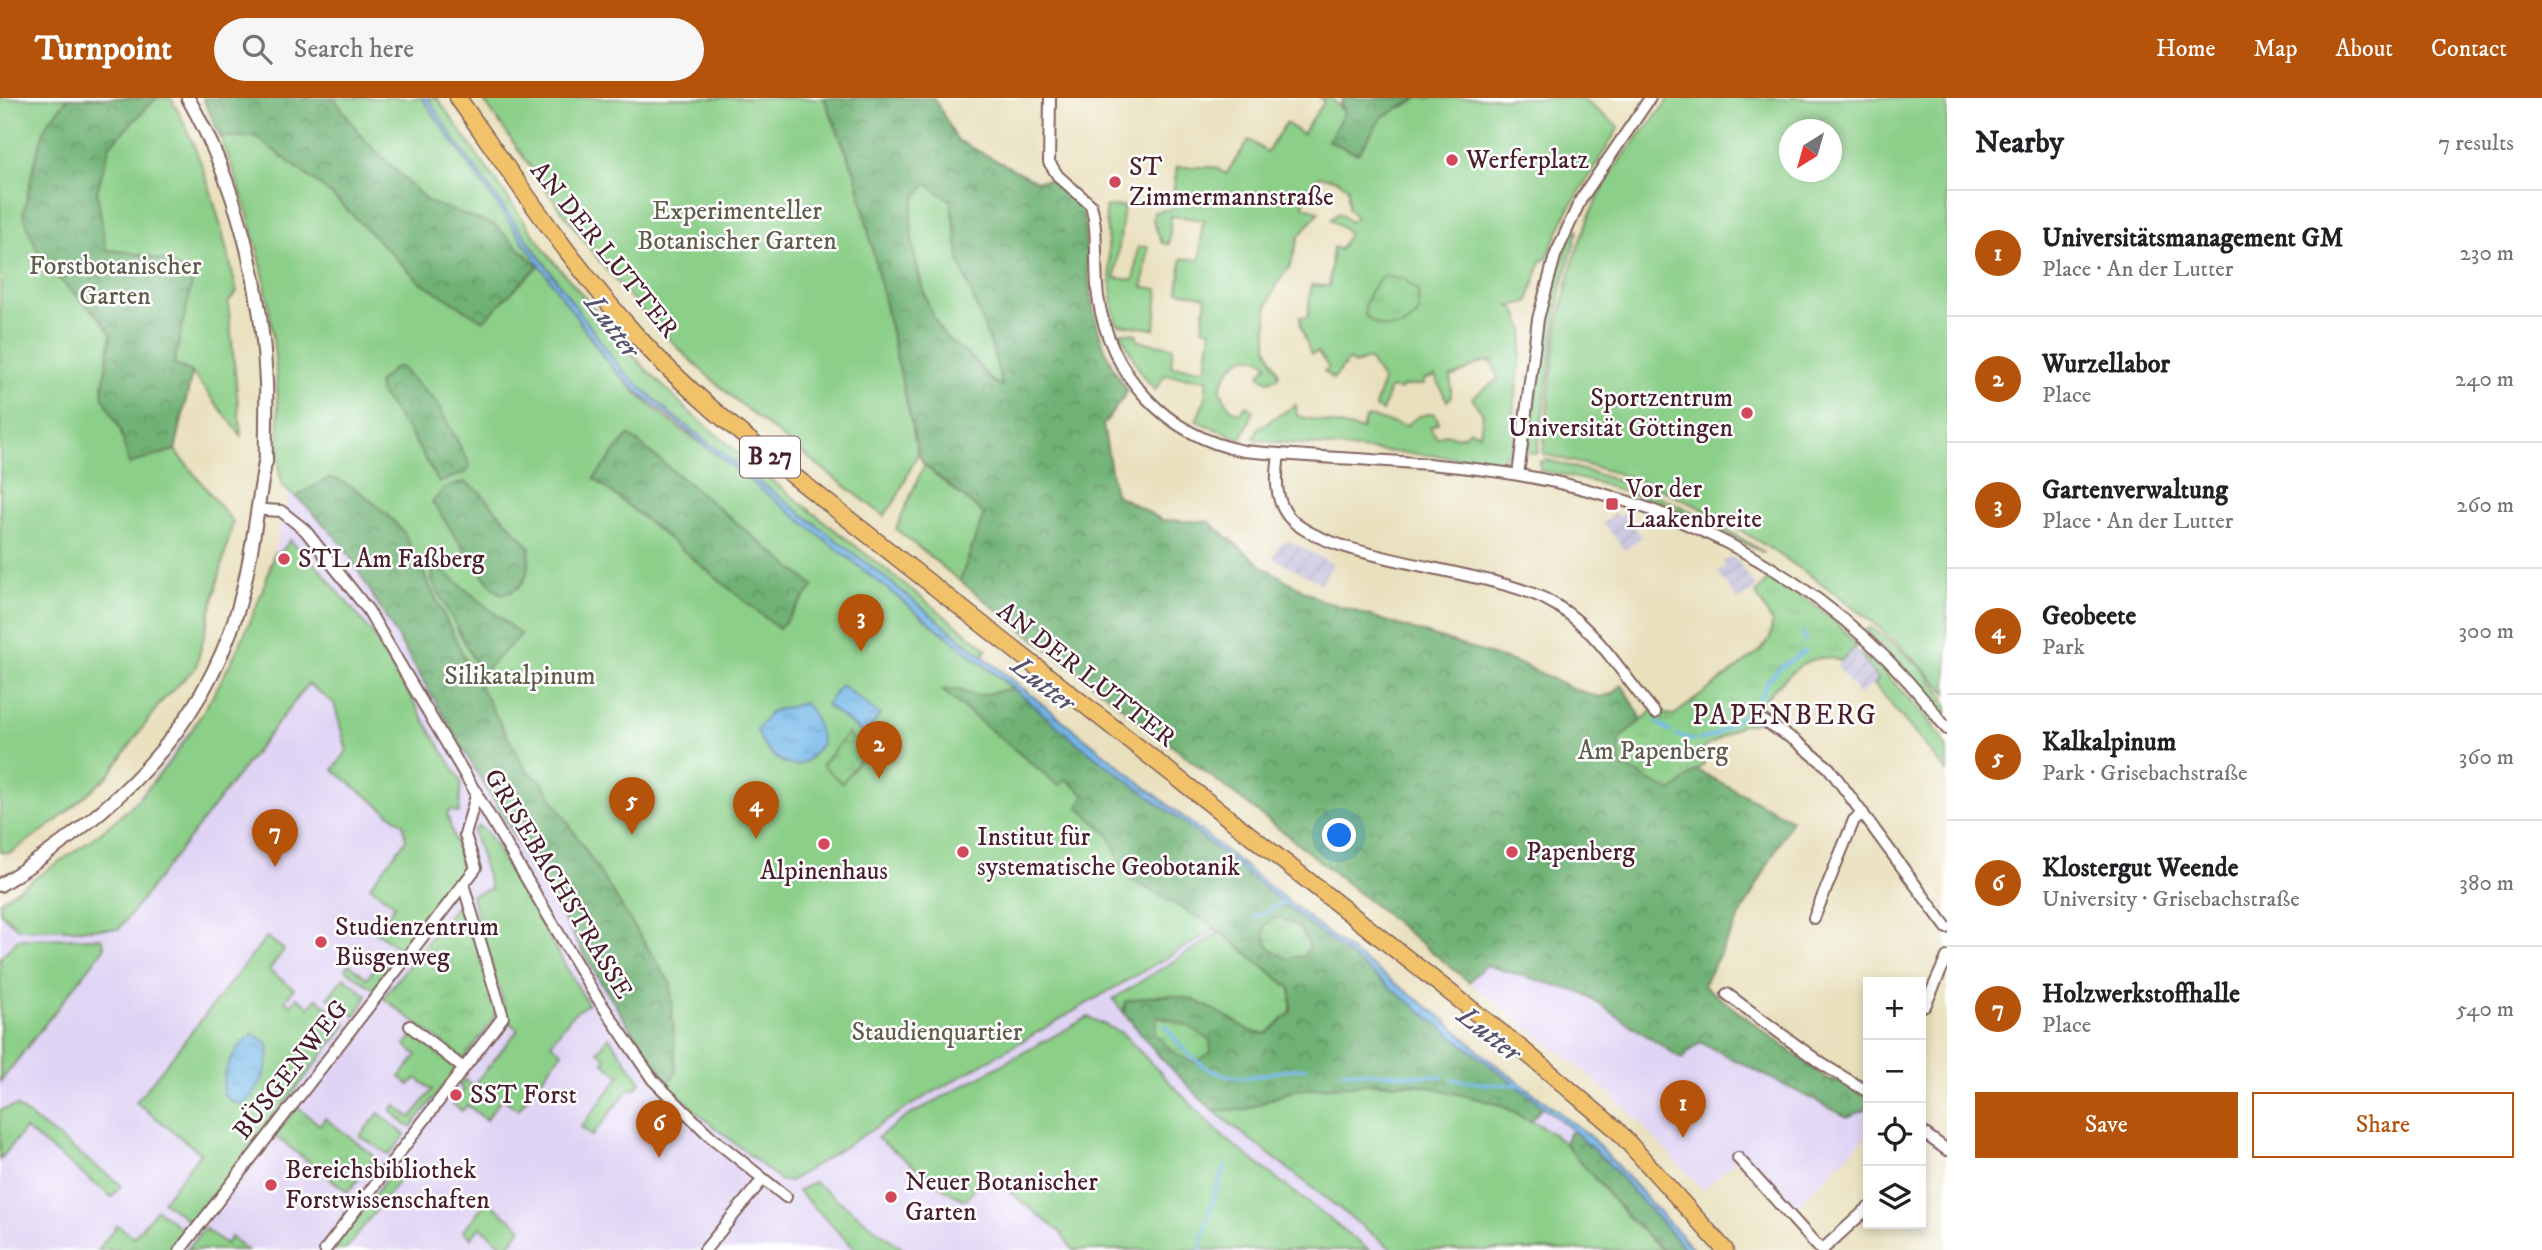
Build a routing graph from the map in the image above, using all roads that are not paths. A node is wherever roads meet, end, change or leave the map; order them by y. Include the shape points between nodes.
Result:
1 (188, 98) edge
2 (458, 98) edge
3 (1050, 98) edge
4 (1650, 98) edge
5 (1279, 454) junction
6 (1518, 475) junction
7 (261, 510) junction
8 (1655, 713) dead end
9 (1758, 717) dead end
10 (1947, 729) edge
11 (477, 792) junction
12 (1863, 813) junction
13 (463, 884) junction
14 (0, 885) edge
15 (1814, 918) dead end
16 (1947, 928) edge
17 (1947, 957) edge
18 (1727, 994) dead end
19 (1926, 1004) edge
20 (410, 1026) dead end
21 (464, 1068) junction
22 (1863, 1089) edge
23 (1926, 1136) edge
24 (1947, 1150) edge
25 (1738, 1158) dead end
26 (763, 1178) junction
27 (786, 1196) dead end
28 (1863, 1212) edge
29 (180, 1250) edge
30 (325, 1250) edge
31 (705, 1250) edge
32 (1725, 1250) edge
33 (1821, 1250) edge

1 - 7 street via 230,190 248,256 263,347 266,457
2 - 32 main road, AN DER LUTTER / B 27 via 586,276 638,337 695,393 795,477 1522,1049 1616,1129
3 - 5 street via 1049,162 1091,205 1101,315 1128,376 1162,414 1188,432 1235,450
4 - 6 street via 1581,198 1550,270 1538,319
5 - 6 street
5 - 8 street via 1278,495 1288,516 1301,527 1340,545 1517,587 1547,600 1601,644
6 - 10 street via 1672,515 1779,572 1867,641
7 - 11 street, GRISEBACHSTRASSE via 293,528 329,560 368,610
7 - 14 street via 240,599 221,651 174,734 114,804
9 - 12 street via 1829,768
11 - 13 street, BÜSGENWEG via 465,835 476,868
11 - 26 street, GRISEBACHSTRASSE via 592,990 653,1080 703,1130
12 - 15 street via 1854,820
12 - 16 street
13 - 21 street via 503,1017
13 - 29 street, BÜSGENWEG
17 - 19 street
18 - 22 street
20 - 21 street
21 - 30 street
23 - 24 street
25 - 33 street
26 - 27 street, GRISEBACHSTRASSE
26 - 31 street
28 - 33 street

